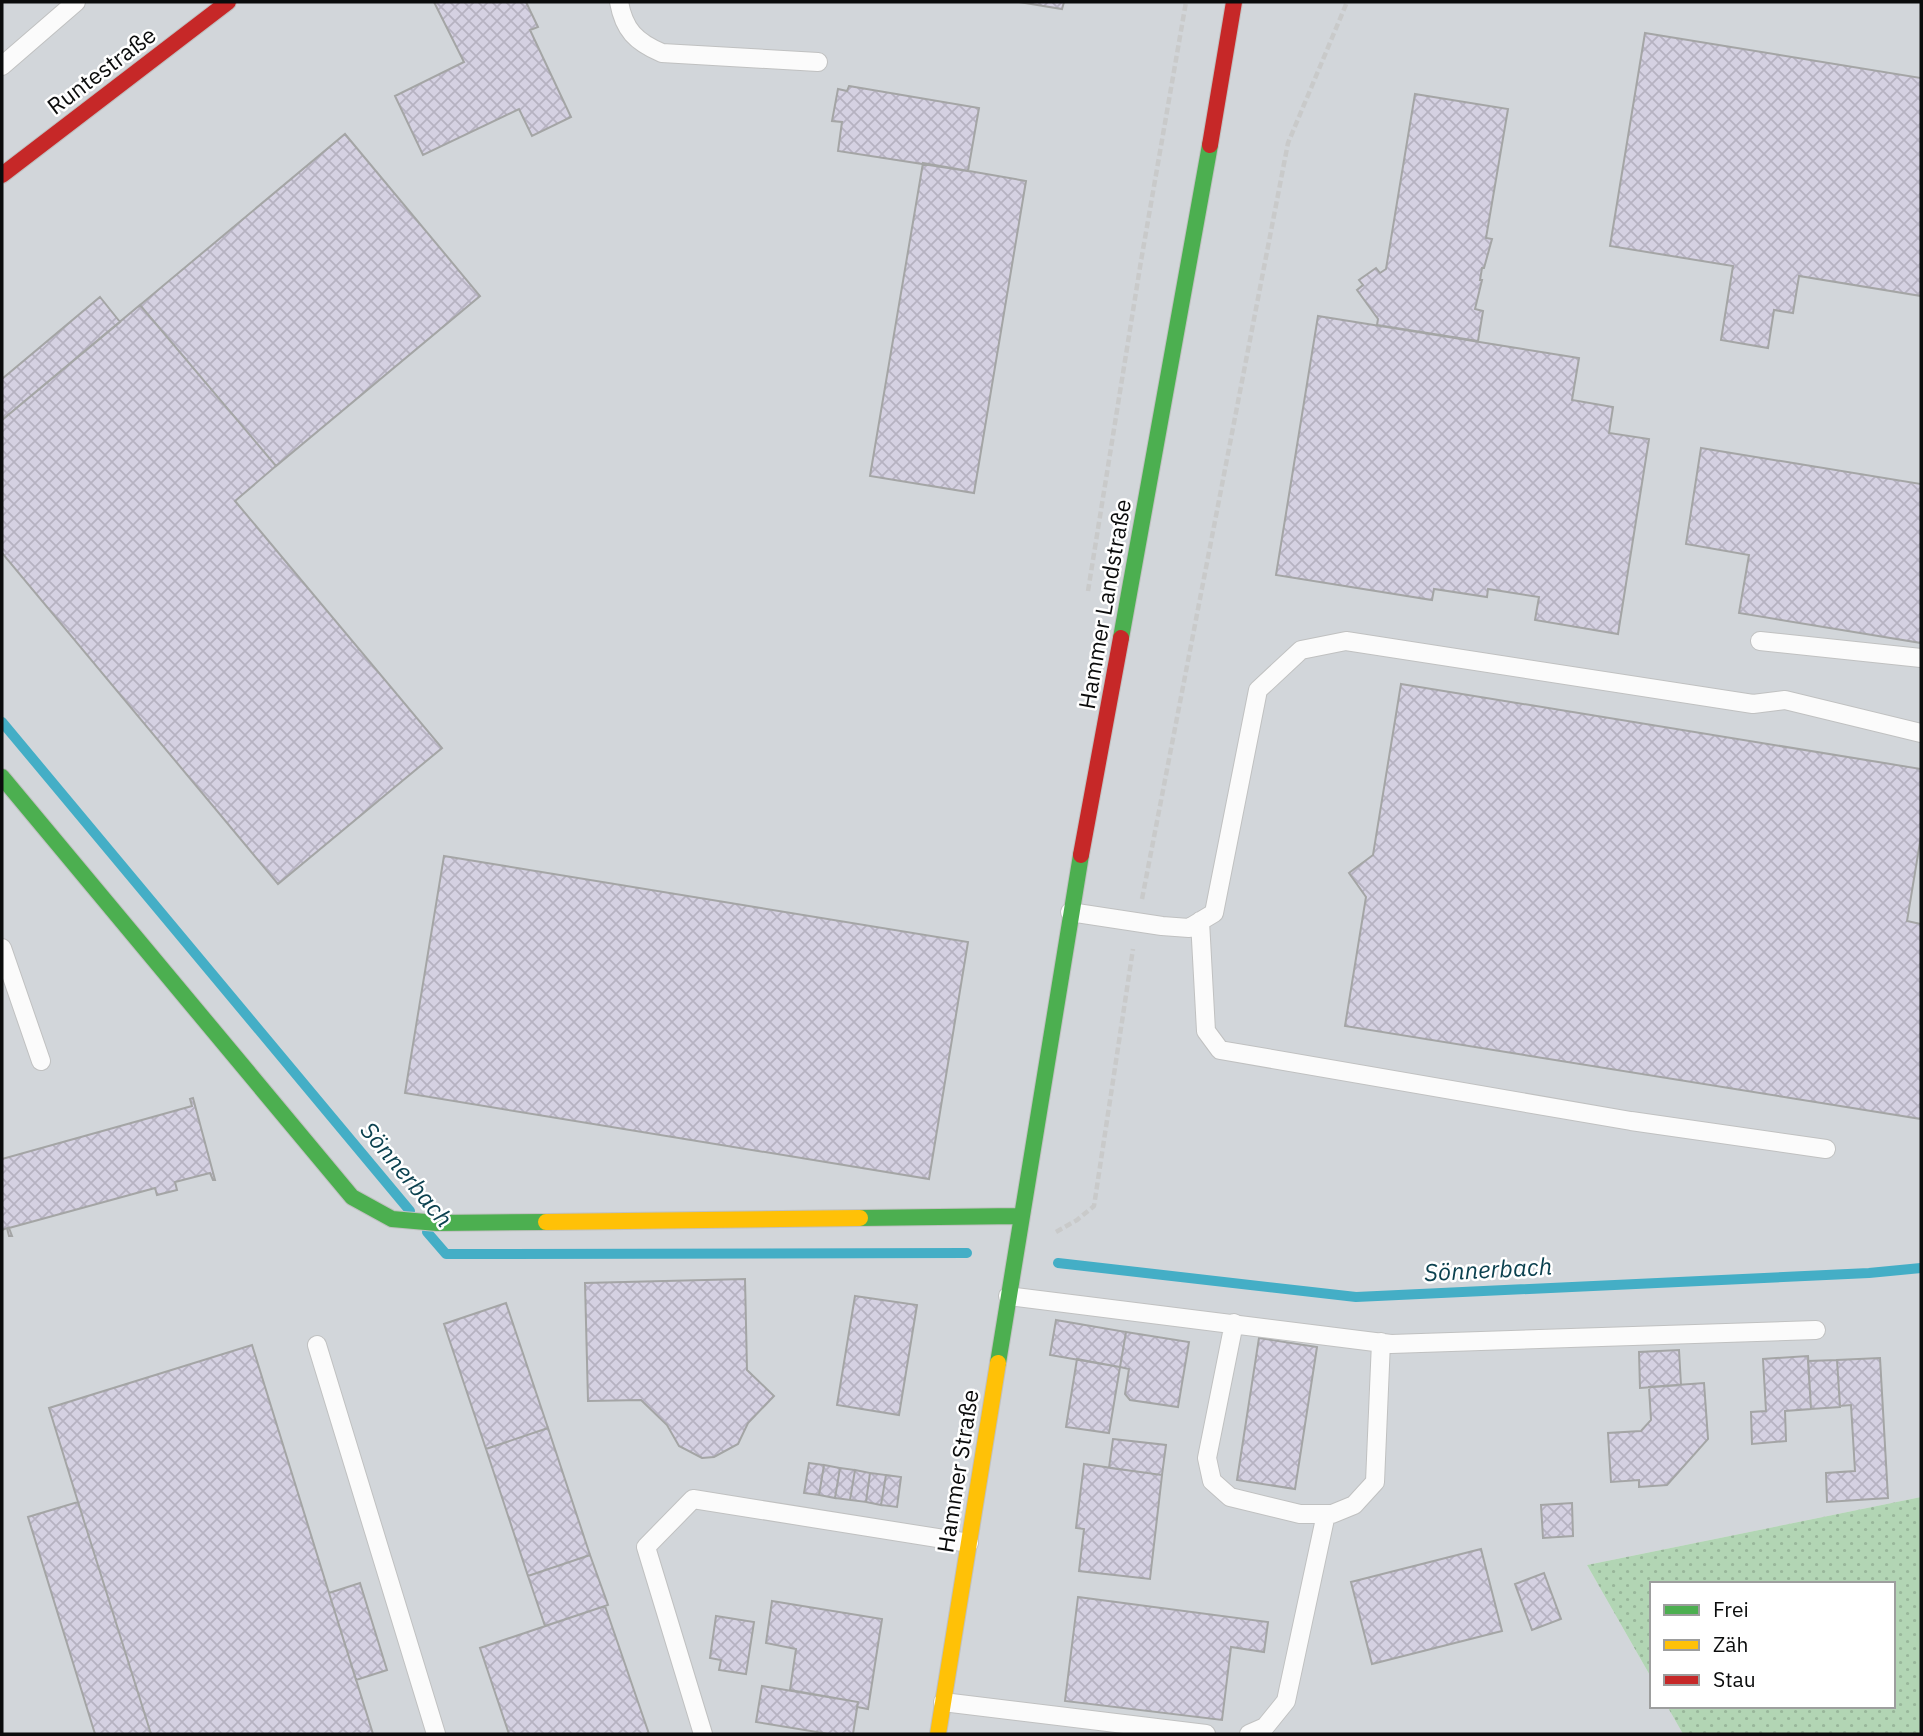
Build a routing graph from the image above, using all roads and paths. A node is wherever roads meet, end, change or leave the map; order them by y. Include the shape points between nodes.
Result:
1 (76, 2) edge
2 (228, 2) edge
3 (619, 2) edge
4 (1234, 2) edge
5 (1348, 2) edge
6 (818, 62) dead end
7 (2, 66) edge
8 (2, 151) edge
9 (9, 170) edge
10 (1760, 641) dead end
11 (1921, 658) edge
12 (1921, 733) edge
13 (2, 776) edge
14 (1070, 912) junction
15 (1200, 921) junction
16 (1137, 922) junction
17 (2, 948) edge
18 (41, 1061) dead end
19 (1826, 1149) dead end
20 (1021, 1216) junction
21 (1051, 1235) dead end
22 (1008, 1296) junction
23 (1234, 1323) junction
24 (1816, 1331) dead end
25 (1381, 1342) junction
26 (317, 1345) dead end
27 (1326, 1514) junction
28 (969, 1543) junction
29 (943, 1702) junction
30 (1261, 1732) edge
31 (436, 1734) edge
32 (703, 1734) edge
33 (938, 1734) edge
34 (1206, 1734) edge

1 - 7 lane
2 - 9 street, Runtestraße
3 - 6 lane via 628,30 662,53
4 - 14 street, Hammer Landstraße
5 - 16 path via 1288,143
8 - 9 lane
10 - 11 lane
12 - 15 lane via 1785,700 1753,704 1346,640 1301,650 1258,690 1214,913
13 - 20 street via 352,1197 392,1219 437,1223
14 - 16 lane
14 - 20 street, Hammer Landstraße
15 - 16 lane via 1189,928
15 - 19 lane via 1206,1031 1220,1050 1631,1121
16 - 21 path via 1094,1206
17 - 18 lane
20 - 22 street, Hammer Straße
22 - 23 lane
22 - 28 street, Hammer Straße
23 - 25 lane
23 - 27 lane via 1207,1458 1212,1481 1230,1497 1300,1514
24 - 25 lane
25 - 27 lane via 1375,1482 1354,1505
26 - 31 lane
27 - 30 lane via 1286,1701
28 - 29 street, Hammer Straße
28 - 32 lane via 693,1499 646,1547
29 - 33 street, Hammer Straße
29 - 34 lane

